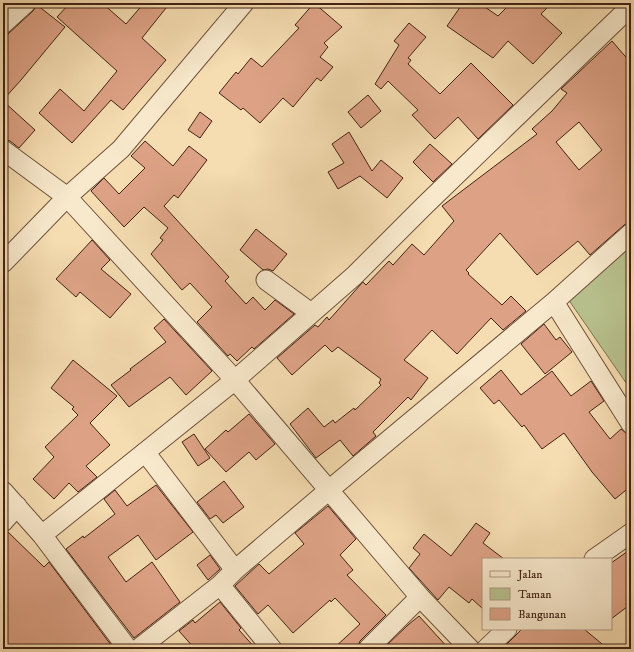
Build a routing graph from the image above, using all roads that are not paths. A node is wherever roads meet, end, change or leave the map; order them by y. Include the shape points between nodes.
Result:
1 (26, 3) edge
2 (244, 3) edge
3 (626, 9) edge
4 (3, 24) edge
5 (3, 150) edge
6 (67, 196) junction
7 (631, 233) edge
8 (3, 262) edge
9 (266, 280) dead end
10 (554, 302) junction
11 (311, 313) junction
12 (235, 380) junction
13 (631, 424) edge
14 (145, 452) junction
15 (329, 490) junction
16 (3, 491) edge
17 (17, 506) junction
18 (3, 522) edge
19 (631, 533) edge
20 (42, 536) junction
21 (595, 558) edge
22 (235, 570) junction
23 (220, 585) junction
24 (420, 597) junction
25 (506, 630) edge
26 (128, 649) edge
27 (138, 649) edge
28 (272, 649) edge
29 (368, 649) edge
30 (470, 649) edge
31 (486, 649) edge

1 - 4 street
2 - 6 street via 122,149
3 - 11 street via 354,276
5 - 6 street
6 - 8 street
6 - 12 street
7 - 10 street
9 - 11 street
10 - 13 street
10 - 15 street
11 - 12 street
12 - 14 street
12 - 15 street
14 - 20 street
14 - 22 street
15 - 22 street
15 - 24 street
16 - 17 street
17 - 18 street
17 - 20 street
19 - 21 street
20 - 26 street
22 - 23 street
23 - 27 street
23 - 28 street
24 - 29 street
24 - 30 street
25 - 31 street

